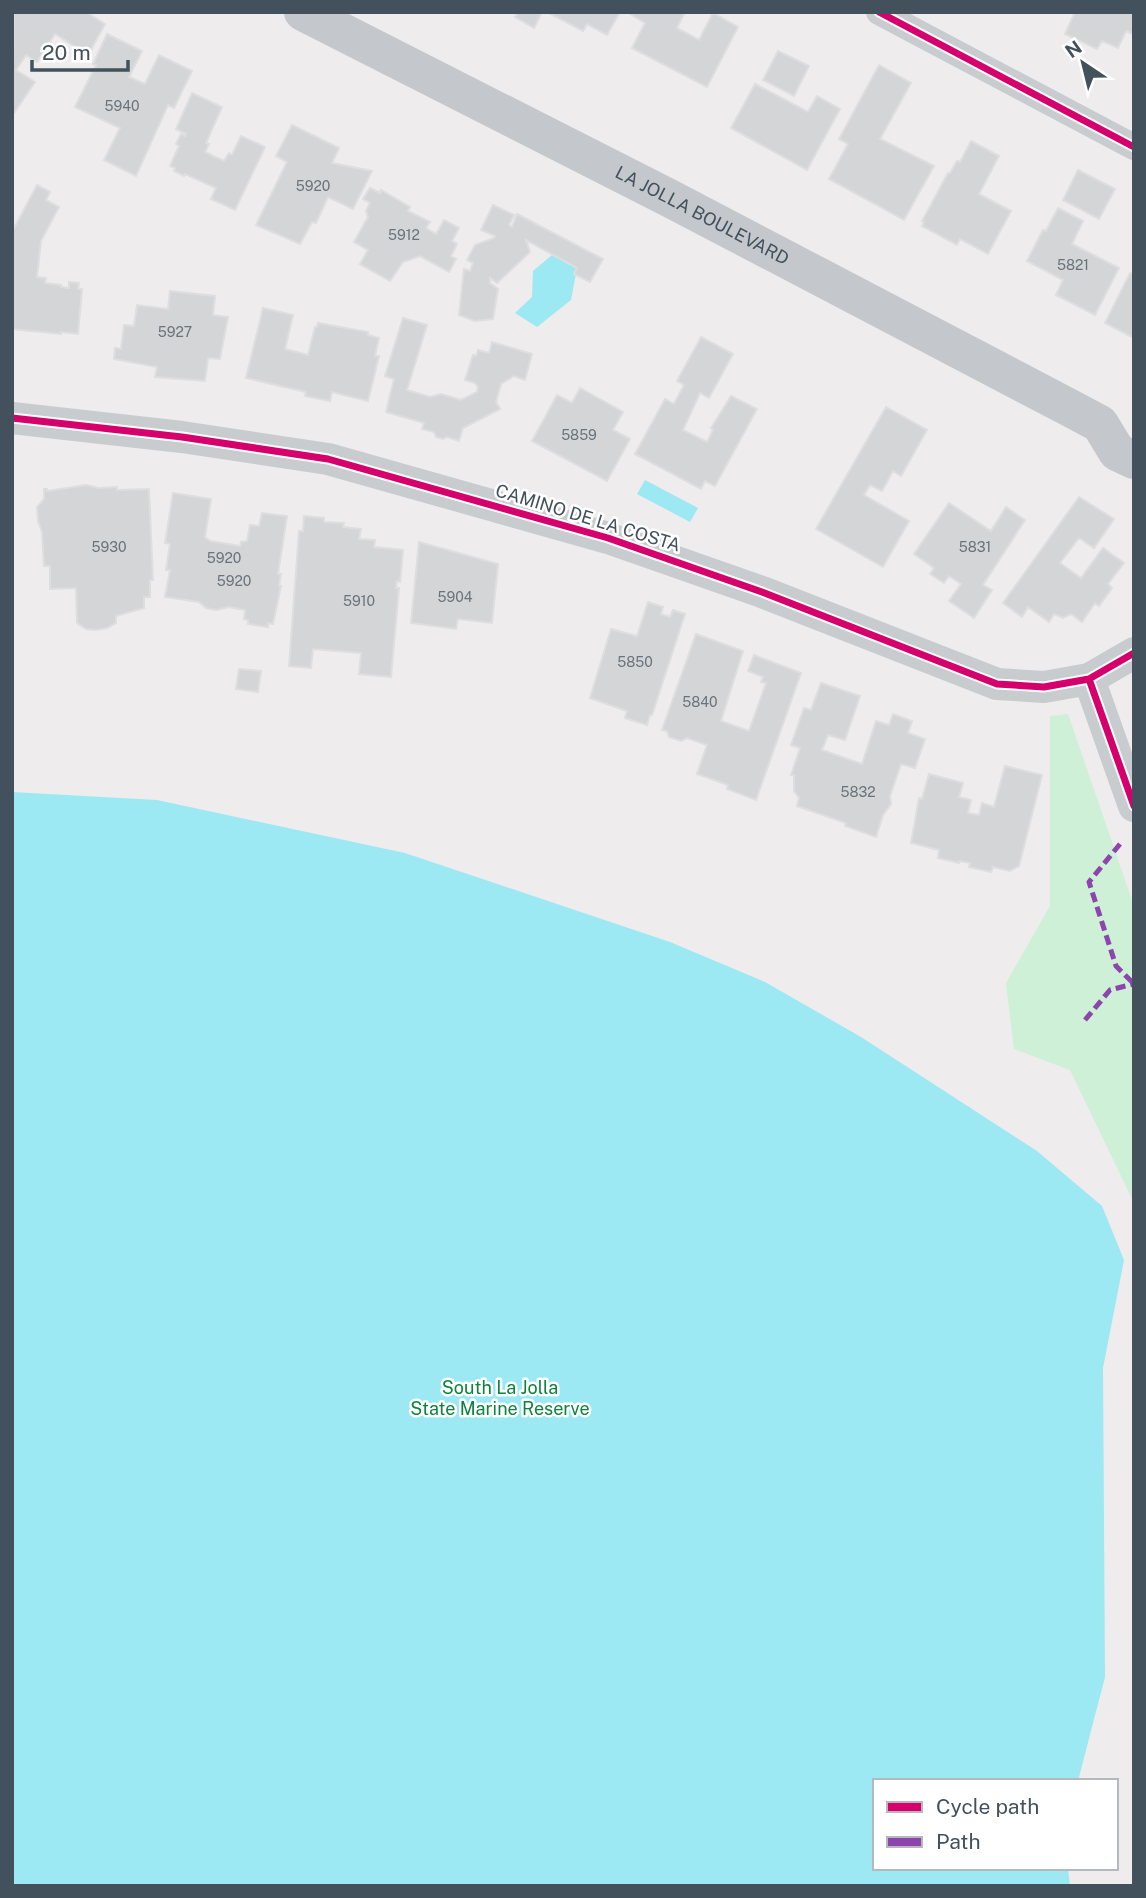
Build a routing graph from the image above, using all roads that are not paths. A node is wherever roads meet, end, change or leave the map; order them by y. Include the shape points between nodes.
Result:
1 (303, 12) edge
2 (879, 12) edge
3 (1134, 147) edge
4 (12, 418) edge
5 (1117, 424) edge
6 (1134, 460) edge
7 (1134, 653) edge
8 (1089, 679) junction
9 (1134, 806) edge

1 - 5 main road, LA JOLLA BOULEVARD
2 - 3 street
4 - 8 street, CAMINO DE LA COSTA via 328,459 608,538 762,592 997,684 1044,687
5 - 6 main road, LA JOLLA BOULEVARD via 1116,452
7 - 8 street, CAMINO DE LA COSTA
8 - 9 street

